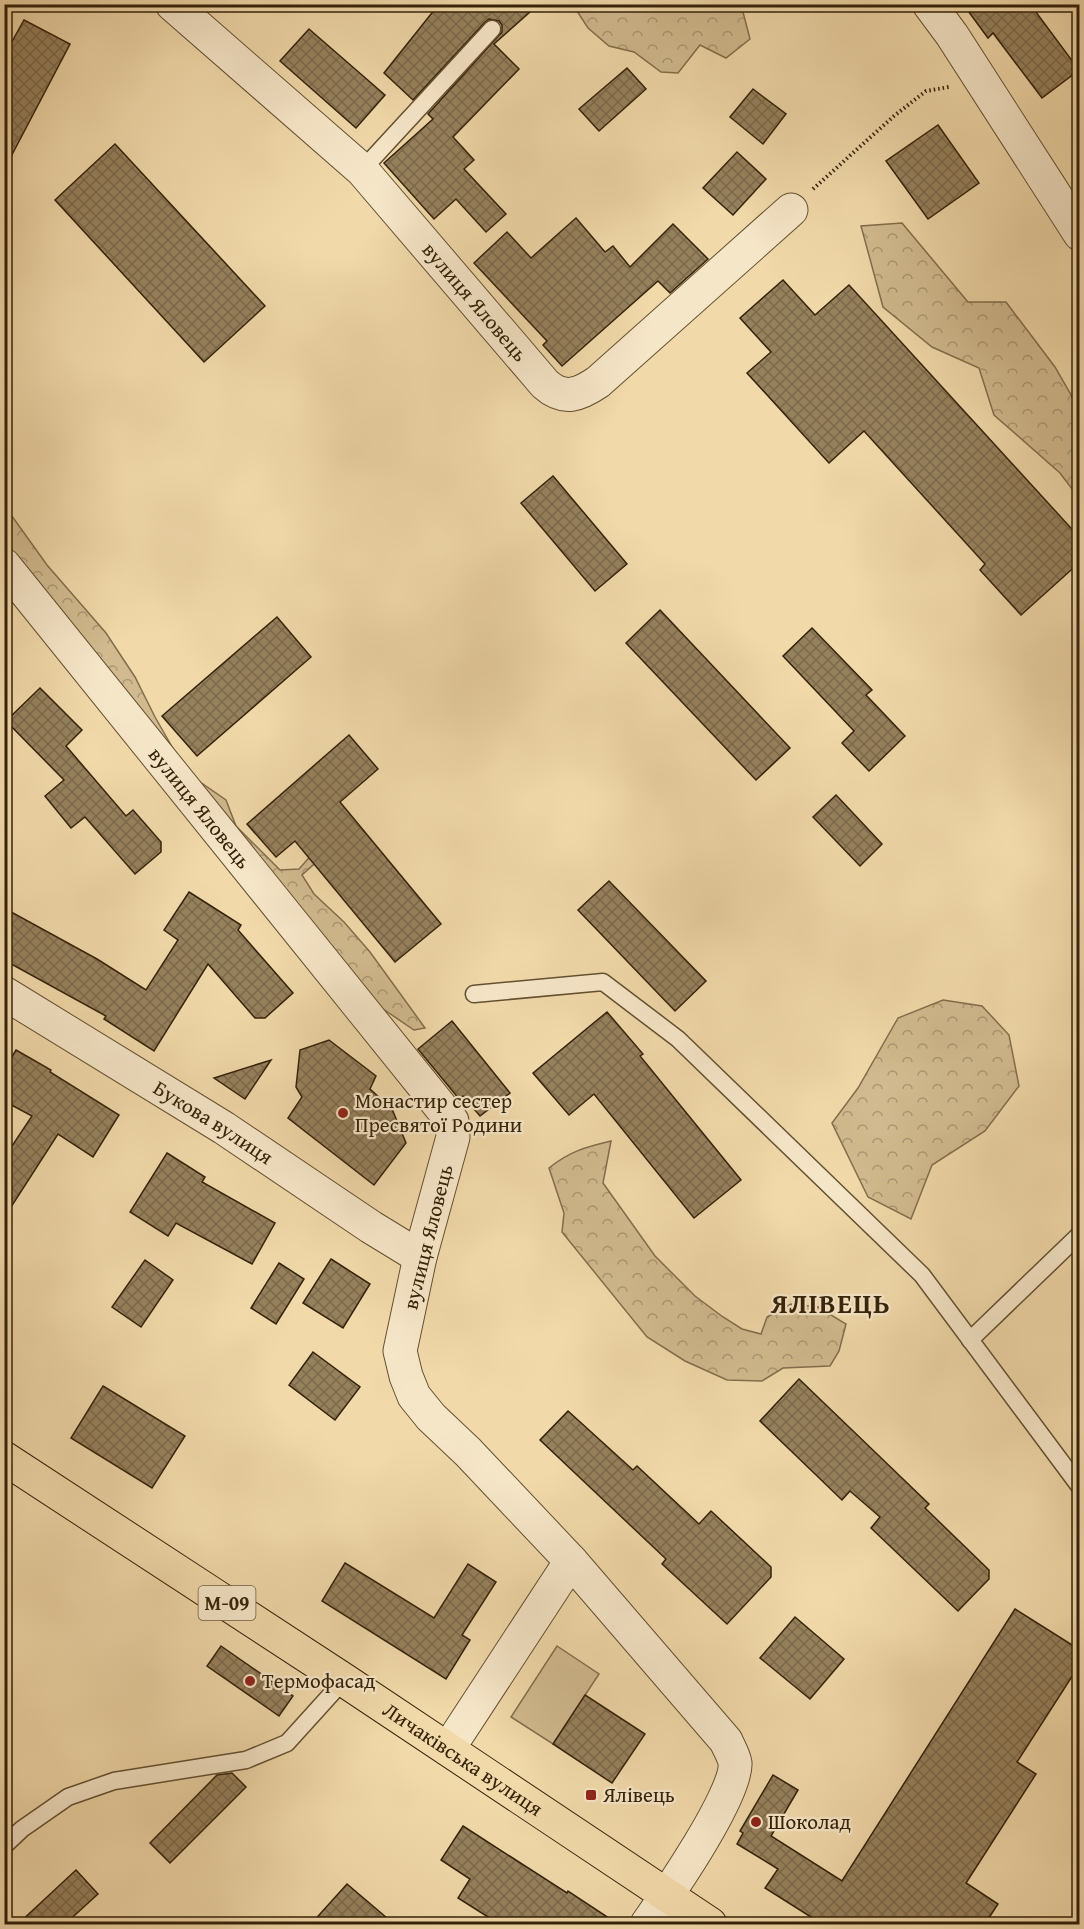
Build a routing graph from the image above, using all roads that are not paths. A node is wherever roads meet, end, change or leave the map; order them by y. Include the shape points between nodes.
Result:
1 (172, 4) edge
2 (929, 4) edge
3 (492, 29) dead end
4 (362, 170) junction
5 (791, 210) road end
6 (1080, 234) edge
7 (4, 565) edge
8 (4, 993) edge
9 (474, 994) dead end
10 (1080, 1234) edge
11 (420, 1257) junction
12 (970, 1340) junction
13 (4, 1458) edge
14 (1080, 1487) edge
15 (570, 1562) junction
16 (344, 1680) junction
17 (448, 1749) junction
18 (4, 1846) edge
19 (667, 1896) junction
20 (647, 1924) edge
21 (710, 1924) edge

1 - 4 street, вулиця Яловець
2 - 6 street
3 - 4 lane
4 - 5 street, вулиця Яловець via 545,384 554,392 570,395 584,392 598,382
7 - 11 street, вулиця Яловець via 452,1121 453,1137
8 - 11 street, Букова вулиця via 224,1128
9 - 12 lane via 603,982 678,1040 922,1275
10 - 12 lane
11 - 15 street, вулиця Яловець via 400,1351 414,1396
12 - 14 lane
13 - 16 main road, Личаківська вулиця / М-09
15 - 17 street
15 - 19 street, вулиця Яловець via 726,1741 735,1762 731,1786
16 - 17 main road, Личаківська вулиця / М-09
16 - 18 lane via 287,1743 246,1760 114,1781 68,1797
17 - 19 main road, Личаківська вулиця / М-09
19 - 20 street, вулиця Яловець
19 - 21 main road, Личаківська вулиця / М-09

